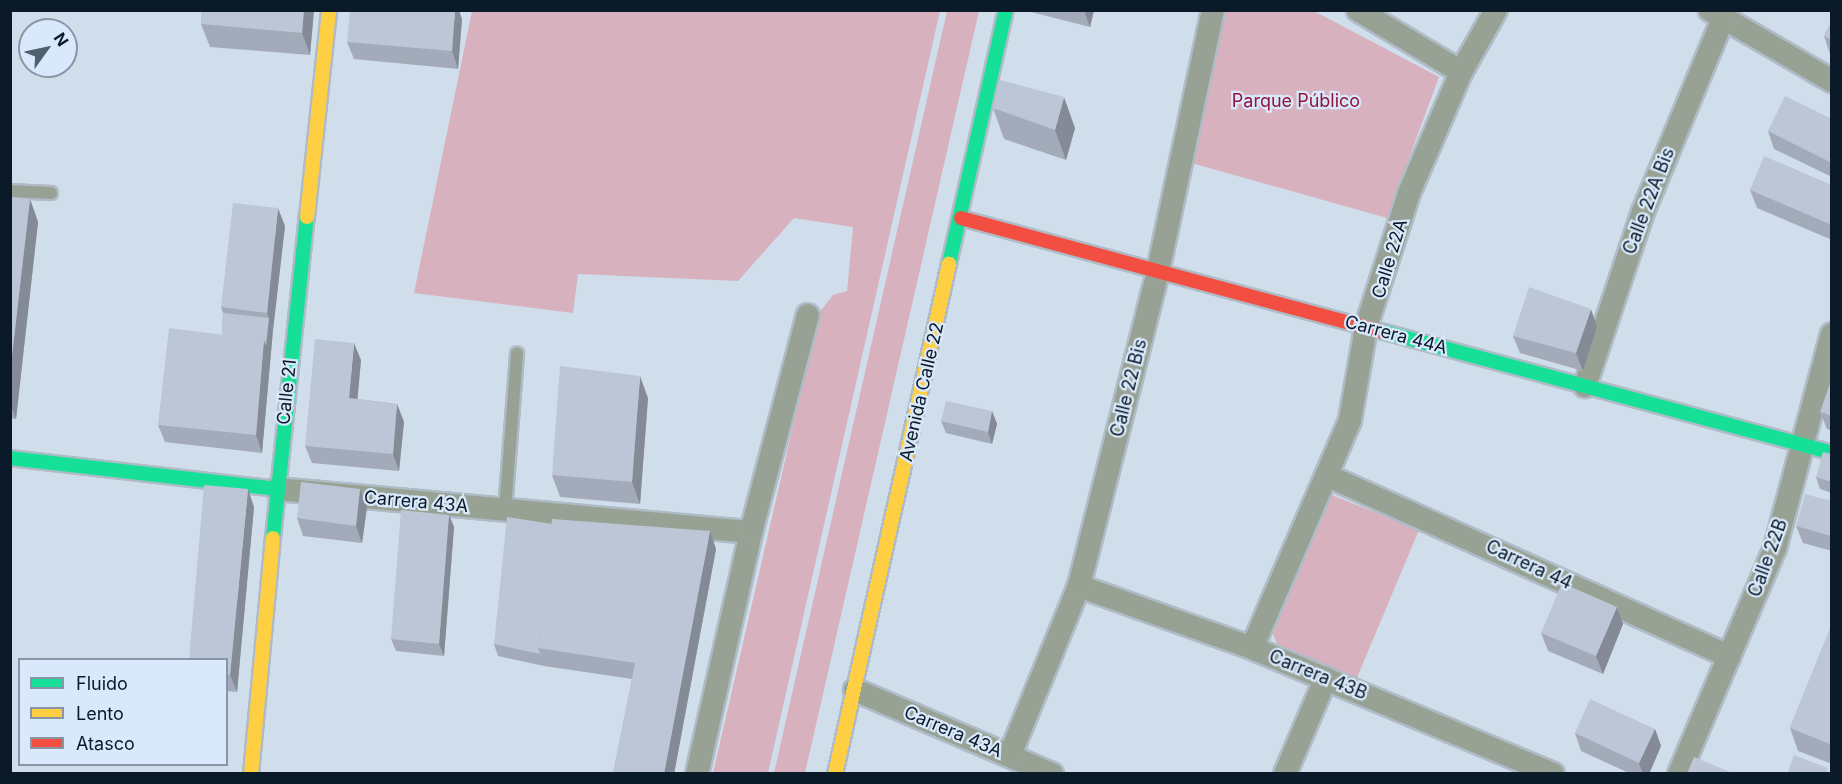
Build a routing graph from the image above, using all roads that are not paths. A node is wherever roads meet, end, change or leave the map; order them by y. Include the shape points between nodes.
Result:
1 (329, 10) edge
2 (1006, 10) edge
3 (1213, 10) edge
4 (1358, 10) edge
5 (1496, 10) edge
6 (1716, 15) edge
7 (1461, 72) junction
8 (1832, 81) edge
9 (10, 191) edge
10 (51, 193) dead end
11 (961, 218) junction
12 (1158, 271) junction
13 (808, 315) dead end
14 (1366, 327) junction
15 (1832, 334) edge
16 (517, 353) dead end
17 (1585, 386) junction
18 (1803, 446) junction
19 (1832, 453) edge
20 (10, 458) edge
21 (1328, 476) junction
22 (276, 489) junction
23 (505, 510) junction
24 (752, 532) junction
25 (1079, 586) junction
26 (1252, 648) junction
27 (1729, 656) junction
28 (1326, 678) junction
29 (855, 690) junction
30 (1010, 755) junction
31 (251, 774) edge
32 (697, 774) edge
33 (835, 774) edge
34 (1052, 774) edge
35 (1286, 774) edge
36 (1553, 774) edge
37 (1679, 774) edge

1 - 22 street, Calle 21
2 - 11 street, Avenida Calle 22
3 - 12 street, Calle 22 Bis
4 - 7 street
5 - 7 street, Calle 22A
6 - 8 street
6 - 17 street, Calle 22A Bis via 1643,212
7 - 14 street, Calle 22A via 1409,193
9 - 10 lane
11 - 12 street, Carrera 44A
11 - 29 street, Avenida Calle 22
12 - 14 street, Carrera 44A
12 - 25 street, Calle 22 Bis
13 - 24 street
14 - 17 street, Carrera 44A
14 - 21 street, Calle 22A via 1350,420
15 - 18 street, Calle 22B
16 - 23 lane
17 - 18 street, Carrera 44A
18 - 19 street, Carrera 44A
18 - 27 street, Calle 22B via 1775,548
20 - 22 street, Carrera 43A
21 - 26 street, Calle 22A
21 - 27 street, Carrera 44
22 - 23 street, Carrera 43A
22 - 31 street, Calle 21
23 - 24 street, Carrera 43A
24 - 32 street
25 - 26 street, Carrera 43B
25 - 30 street, Calle 22 Bis
26 - 28 street, Carrera 43B
27 - 37 street, Calle 22B
28 - 35 street
28 - 36 street, Carrera 43B
29 - 30 street, Carrera 43A
29 - 33 street, Avenida Calle 22
30 - 34 street, Carrera 43A

